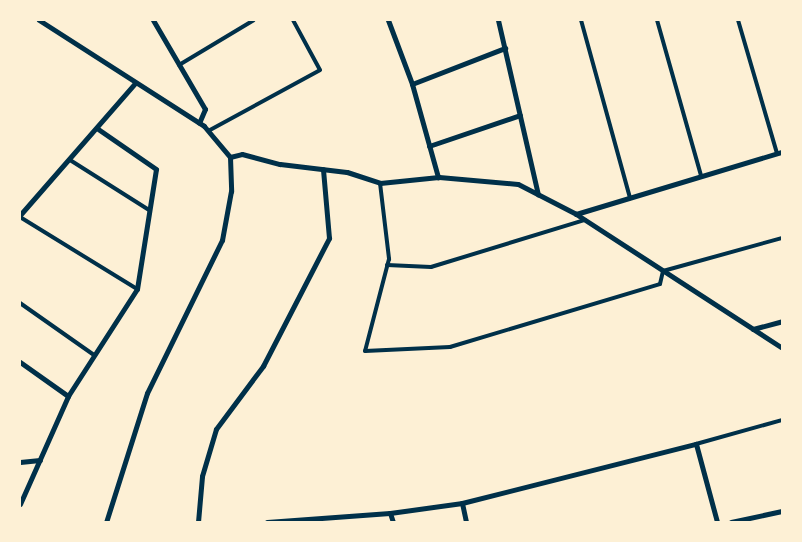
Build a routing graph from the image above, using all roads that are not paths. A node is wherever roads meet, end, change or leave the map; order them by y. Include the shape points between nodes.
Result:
1 (39, 20) edge
2 (153, 20) edge
3 (254, 20) edge
4 (293, 20) edge
5 (388, 20) edge
6 (498, 20) edge
7 (581, 20) edge
8 (657, 20) edge
9 (738, 20) edge
10 (505, 48) junction
11 (179, 65) junction
12 (135, 83) junction
13 (412, 84) junction
14 (520, 115) junction
15 (199, 123) junction
16 (98, 128) junction
17 (210, 130) junction
18 (429, 146) junction
19 (780, 153) edge
20 (230, 157) junction
21 (70, 160) junction
22 (323, 169) junction
23 (701, 176) junction
24 (438, 177) junction
25 (380, 184) junction
26 (538, 194) junction
27 (630, 198) junction
28 (149, 210) junction
29 (576, 214) junction
30 (20, 216) edge
31 (586, 220) junction
32 (782, 238) edge
33 (388, 265) junction
34 (663, 270) junction
35 (137, 288) junction
36 (20, 303) edge
37 (782, 321) edge
38 (753, 330) junction
39 (782, 348) edge
40 (94, 355) junction
41 (20, 362) edge
42 (68, 396) junction
43 (782, 420) edge
44 (696, 444) junction
45 (40, 460) junction
46 (20, 462) edge
47 (462, 503) junction
48 (20, 504) edge
49 (782, 511) edge
50 (390, 513) junction
51 (314, 521) edge
52 (106, 522) edge
53 (198, 522) edge
54 (267, 522) edge
55 (392, 522) edge
56 (466, 522) edge
57 (717, 522) edge
58 (731, 522) edge

1 - 12 street
2 - 11 street
3 - 11 lane
4 - 17 lane via 320,70
5 - 13 street
6 - 10 street
7 - 27 lane
8 - 23 lane
9 - 19 lane
10 - 13 street
10 - 14 street
11 - 15 street via 205,109
12 - 15 street
12 - 16 street
13 - 18 street
14 - 18 street
14 - 26 street
15 - 17 street
16 - 21 street
16 - 28 street via 156,169
17 - 20 street
18 - 24 street
19 - 23 street
20 - 22 street via 242,154 280,164
20 - 52 street via 231,191 222,240 146,393
21 - 28 lane
21 - 30 street
22 - 25 street via 347,172
22 - 53 street via 329,238 263,366 216,429 202,476
23 - 27 street
24 - 25 street
24 - 26 street via 518,184
25 - 33 lane
26 - 29 street
27 - 29 street
28 - 35 street
29 - 31 street
30 - 35 lane
31 - 33 lane via 432,268
31 - 34 street
32 - 34 lane
33 - 34 lane via 365,352 450,347 660,284
34 - 38 street
35 - 40 street
36 - 40 lane
37 - 38 street
38 - 39 street
40 - 42 street
41 - 42 street
42 - 45 street
43 - 44 lane
44 - 47 street
44 - 57 street
45 - 46 street
45 - 48 street
47 - 50 street
47 - 56 street
49 - 58 street
50 - 51 street
50 - 55 street
51 - 54 street

